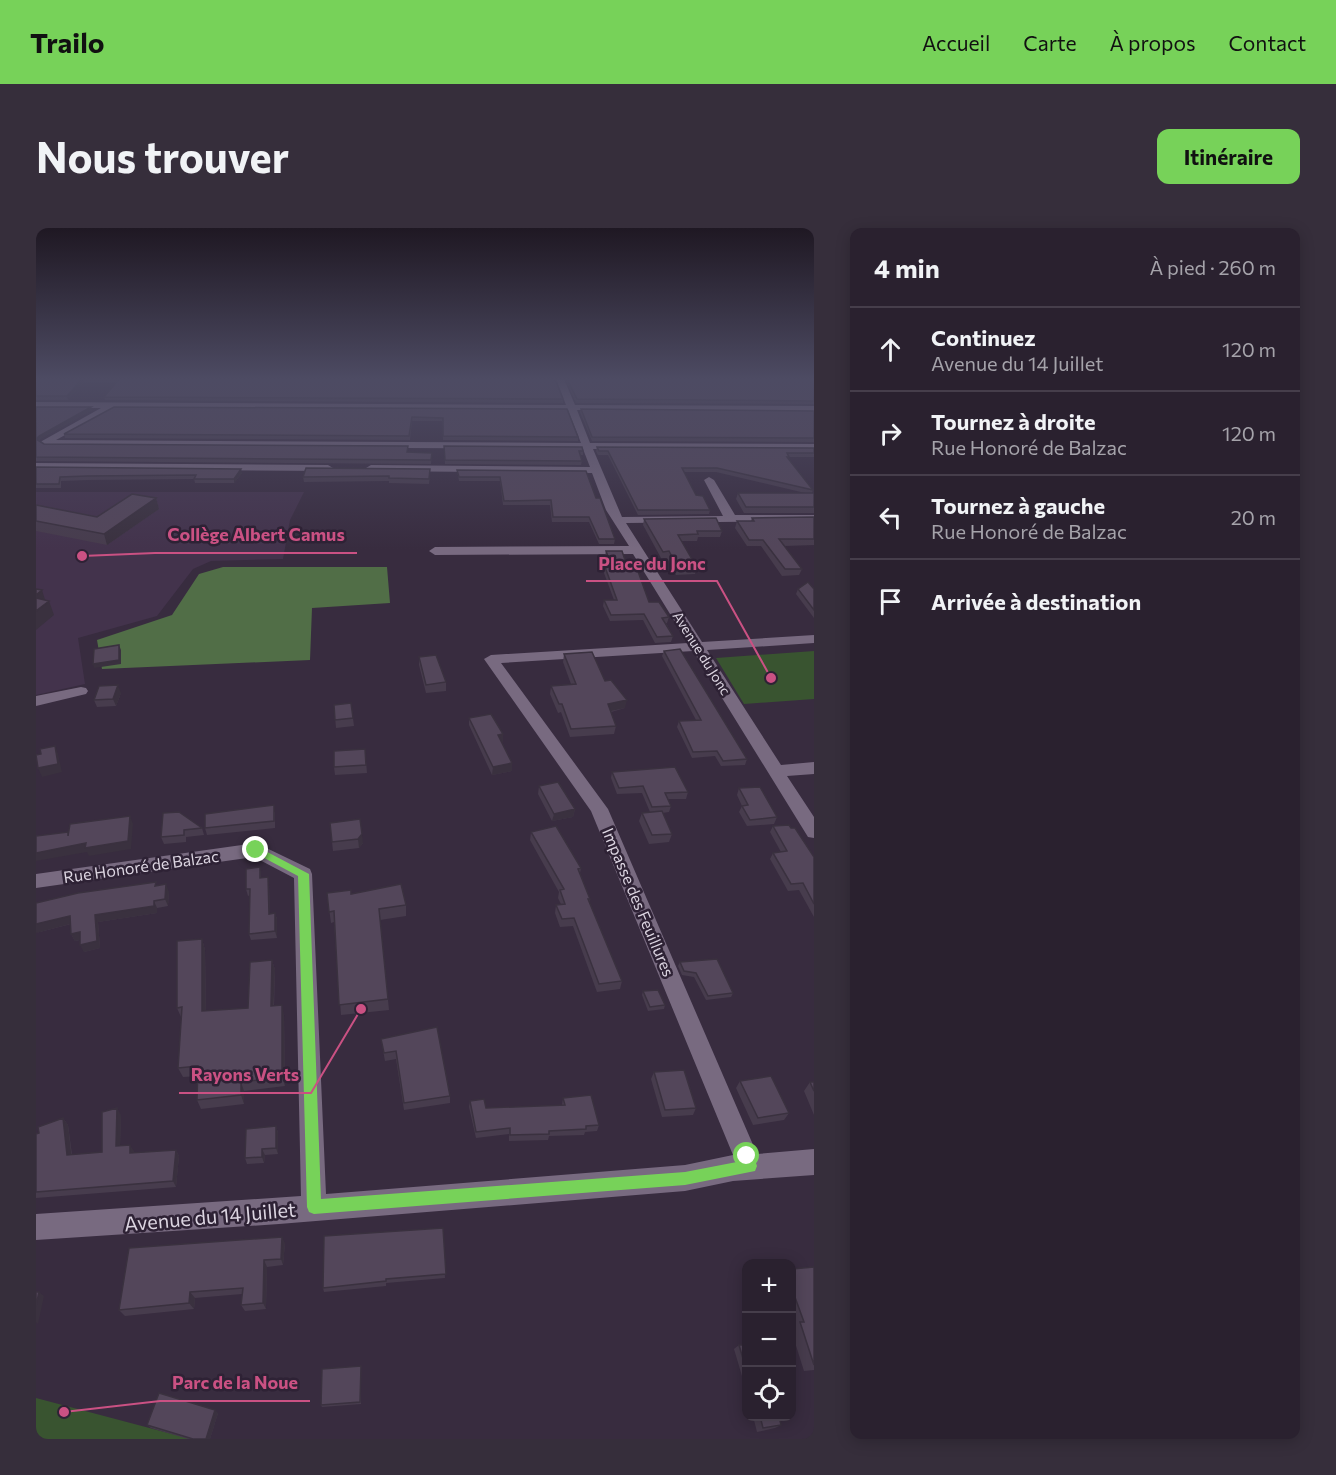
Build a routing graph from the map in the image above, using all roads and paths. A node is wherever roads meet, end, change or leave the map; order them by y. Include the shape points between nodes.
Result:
1 (57, 436) edge
2 (582, 436) edge
3 (40, 445) edge
4 (586, 446) junction
5 (814, 447) edge
6 (36, 466) edge
7 (345, 468) edge
8 (357, 468) edge
9 (595, 470) junction
10 (709, 480) dead end
11 (814, 518) edge
12 (731, 519) junction
13 (619, 520) junction
14 (637, 550) junction
15 (435, 551) dead end
16 (814, 639) edge
17 (698, 646) junction
18 (81, 691) dead end
19 (36, 701) edge
20 (814, 768) edge
21 (776, 771) junction
22 (814, 832) edge
23 (36, 881) edge
24 (814, 1162) edge
25 (750, 1166) junction
26 (314, 1207) junction
27 (36, 1227) edge

1 - 3 street
2 - 4 street, Avenue du Jonc
3 - 4 street
4 - 5 street
4 - 9 street, Avenue du Jonc
6 - 7 street
8 - 9 street
9 - 13 street, Avenue du Jonc
10 - 12 street
11 - 12 street
12 - 13 street
13 - 14 street, Avenue du Jonc
14 - 15 street
14 - 17 street, Avenue du Jonc
16 - 17 street
17 - 21 street, Avenue du Jonc
17 - 25 street, Impasse des Feuillures via 490,659 599,809
18 - 19 street
20 - 21 street
21 - 22 street, Avenue du Jonc
23 - 26 street, Rue Honoré de Balzac via 256,850 303,874
24 - 25 street, Avenue du 14 Juillet
25 - 26 street, Avenue du 14 Juillet via 685,1178
26 - 27 street, Avenue du 14 Juillet via 191,1220

